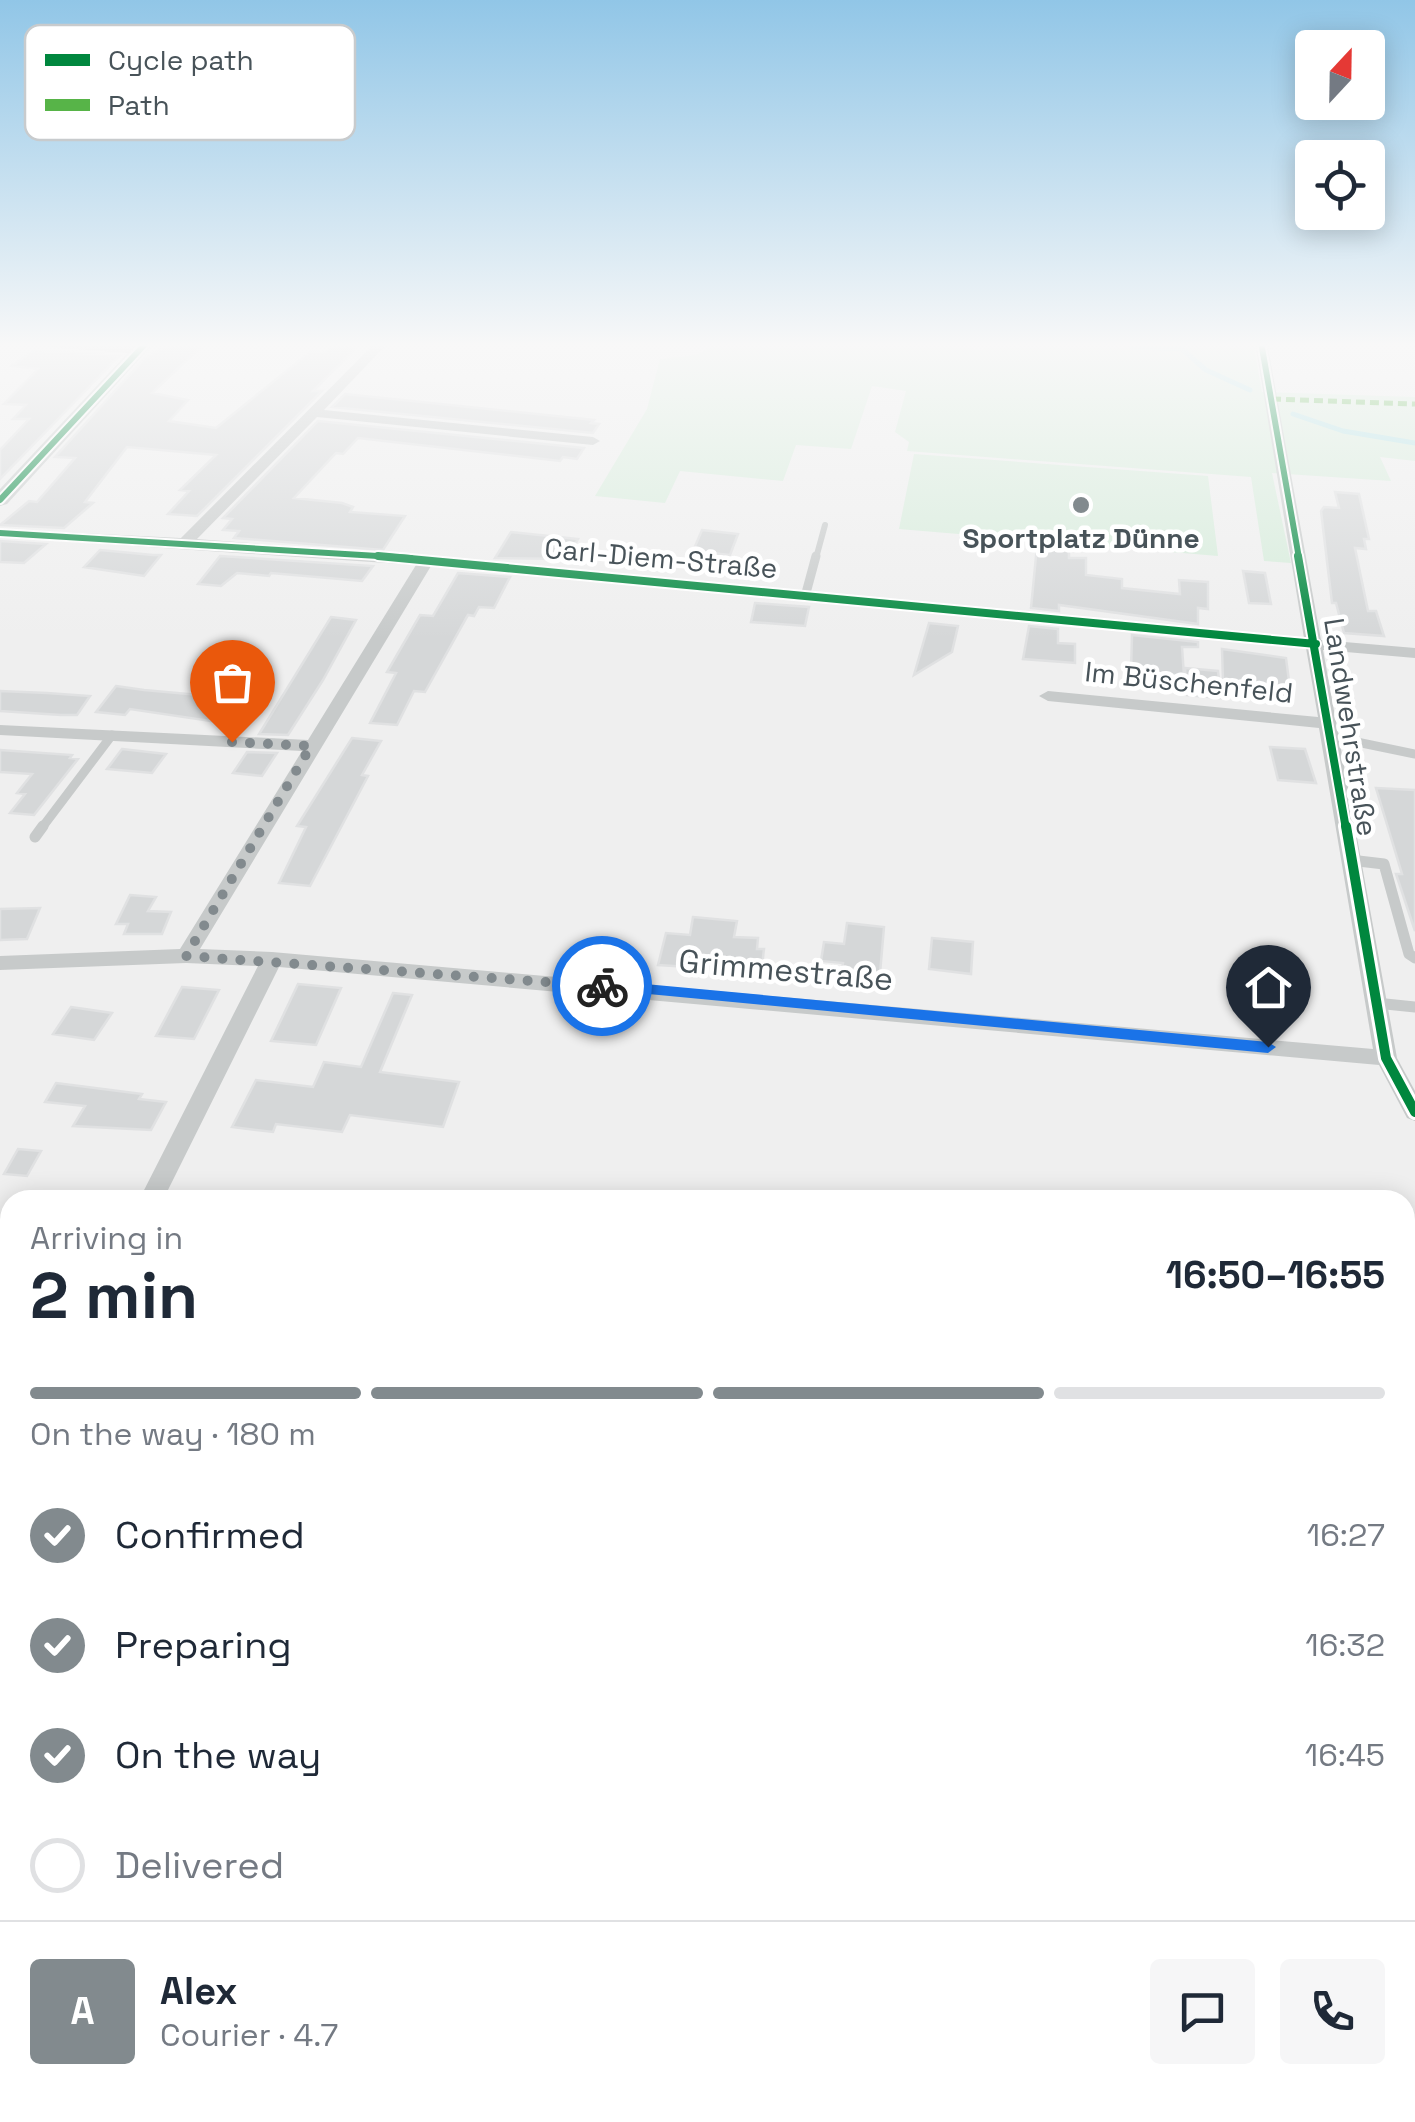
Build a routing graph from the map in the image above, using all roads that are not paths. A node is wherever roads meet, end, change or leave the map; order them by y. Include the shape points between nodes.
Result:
1 (55, 441) edge
2 (288, 441) edge
3 (1279, 441) edge
4 (0, 500) edge
5 (824, 525) dead end
6 (0, 533) edge
7 (187, 541) junction
8 (426, 561) junction
9 (806, 593) junction
10 (1316, 644) junction
11 (1415, 653) edge
12 (1048, 696) dead end
13 (1327, 729) junction
14 (0, 730) edge
15 (112, 735) junction
16 (311, 746) junction
17 (1415, 754) edge
18 (35, 837) dead end
19 (1350, 860) junction
20 (186, 956) junction
21 (1415, 958) edge
22 (272, 959) junction
23 (0, 963) edge
24 (1376, 1002) junction
25 (1415, 1007) edge
26 (1386, 1058) junction
27 (1415, 1112) edge
28 (157, 1190) edge

1 - 4 street
2 - 7 street
3 - 10 street, Landwehrstraße
5 - 9 lane
6 - 7 street, Carl-Diem-Straße
7 - 8 street, Carl-Diem-Straße
8 - 9 street, Carl-Diem-Straße
8 - 16 street
9 - 10 street, Carl-Diem-Straße
10 - 11 street, Carl-Diem-Straße
10 - 13 street, Landwehrstraße
12 - 13 street, Im Büschenfeld
13 - 17 lane
13 - 19 street, Landwehrstraße
14 - 15 street
15 - 16 street
15 - 18 lane
16 - 20 street
19 - 21 lane via 1384,864
19 - 24 street, Landwehrstraße
20 - 22 street, Grimmestraße
20 - 23 street, Grimmestraße
22 - 26 street, Grimmestraße
22 - 28 street
24 - 25 lane
24 - 26 street, Landwehrstraße
26 - 27 street, Landwehrstraße

